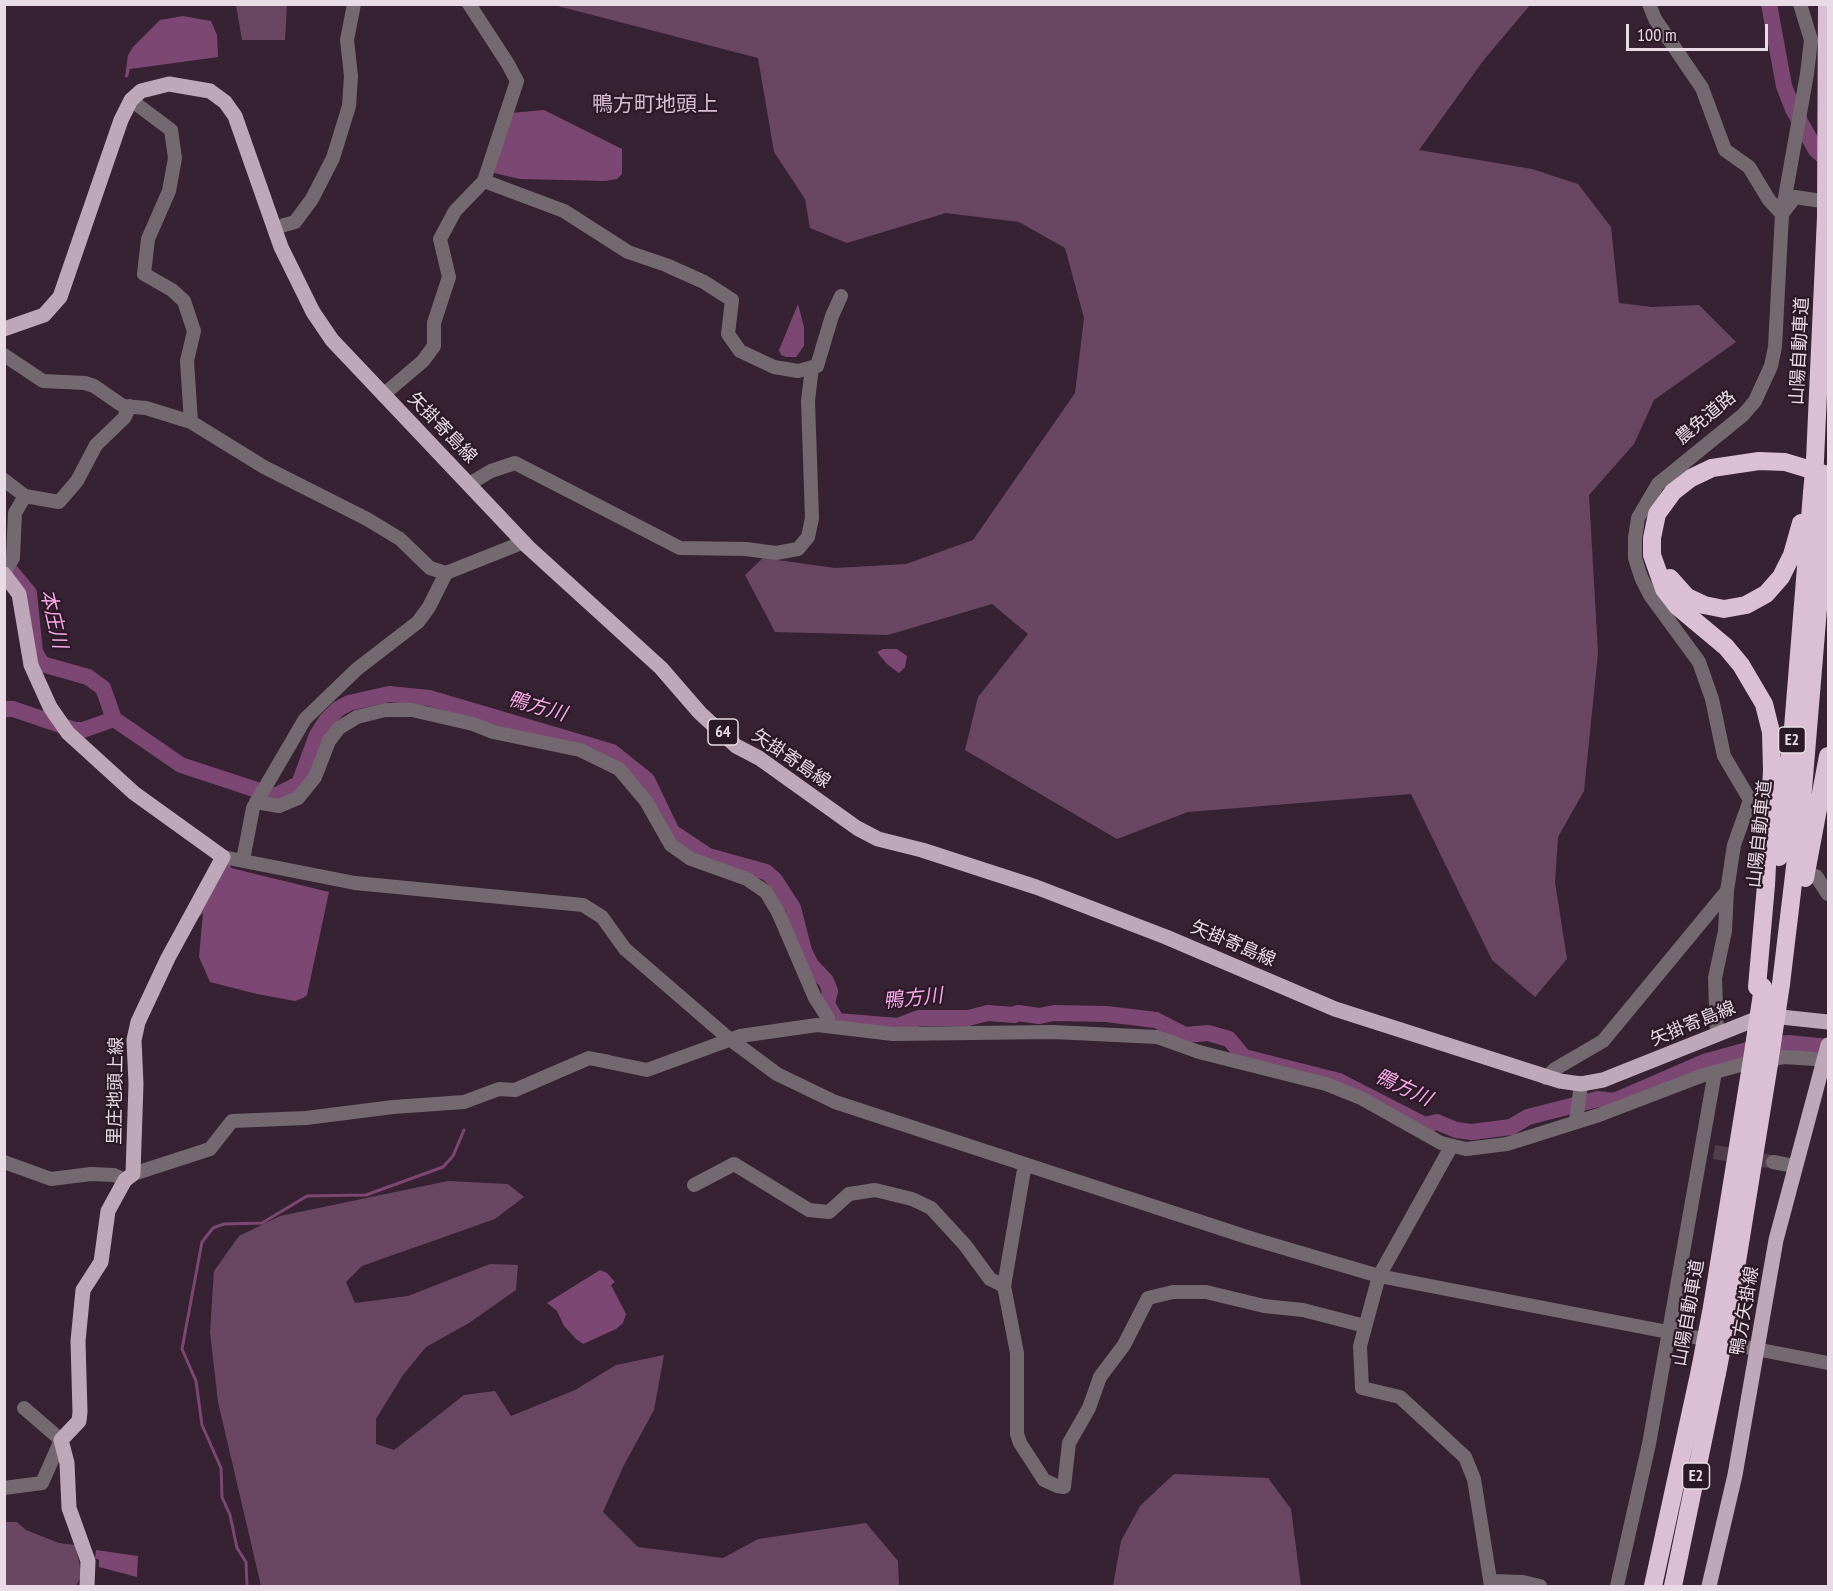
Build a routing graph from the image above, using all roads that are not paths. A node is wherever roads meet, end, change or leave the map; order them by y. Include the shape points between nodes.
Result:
1 (354, 4) edge
2 (469, 4) edge
3 (1649, 4) edge
4 (1800, 4) edge
5 (1827, 4) edge
6 (1811, 40) junction
7 (1828, 43) edge
8 (131, 100) junction
9 (484, 181) junction
10 (1827, 209) edge
11 (1782, 214) junction
12 (274, 228) junction
13 (841, 296) dead end
14 (4, 329) edge
15 (4, 355) edge
16 (812, 367) junction
17 (383, 395) junction
18 (130, 406) junction
19 (191, 422) junction
20 (1828, 476) edge
21 (4, 480) edge
22 (1828, 482) edge
23 (469, 484) junction
24 (1819, 493) edge
25 (25, 496) junction
26 (524, 542) junction
27 (7, 569) edge
28 (446, 573) junction
29 (1828, 756) edge
30 (258, 800) junction
31 (1750, 800) junction
32 (1764, 817) dead end
33 (223, 857) junction
34 (243, 860) junction
35 (1816, 876) dead end
36 (1727, 891) junction
37 (1828, 894) edge
38 (1786, 945) junction
39 (1767, 986) junction
40 (829, 1022) junction
41 (1828, 1023) edge
42 (1717, 1035) junction
43 (726, 1036) junction
44 (1826, 1057) edge
45 (1715, 1072) junction
46 (1546, 1078) junction
47 (1580, 1091) junction
48 (1576, 1119) junction
49 (1451, 1147) junction
50 (4, 1162) edge
51 (1773, 1162) tunnel mouth
52 (1025, 1164) junction
53 (1794, 1166) junction
54 (129, 1177) junction
55 (694, 1185) dead end
56 (1379, 1276) junction
57 (1004, 1286) junction
58 (1720, 1309) junction
59 (1365, 1326) junction
60 (1670, 1332) junction
61 (1758, 1349) junction
62 (1828, 1363) edge
63 (1708, 1371) junction
64 (24, 1408) dead end
65 (61, 1440) junction
66 (4, 1488) edge
67 (1654, 1581) edge
68 (1674, 1583) edge
69 (1491, 1584) edge
70 (87, 1587) edge
71 (1540, 1587) edge
72 (1617, 1587) edge
73 (1709, 1587) edge

1 - 12 street via 347,40 349,106 333,158 295,222
2 - 9 street via 517,81
3 - 11 street via 1702,88 1725,150 1749,167
4 - 6 street, 農免道路
5 - 10 highway, 山陽自動車道 / E2, bridge
6 - 7 street
6 - 11 street, 農免道路
8 - 12 main road, 矢掛寄島線 / 64 via 141,91 169,84 210,90 225,102 235,116
8 - 14 main road via 60,297 44,315
8 - 19 street via 171,130 175,158 169,191 148,239 144,274 184,301 194,331 187,361
9 - 16 street via 564,211 628,252 704,282 732,300 728,334 740,351 774,367 798,371
9 - 17 street via 455,211 440,238 449,277 434,323 434,346 423,361
10 - 11 street via 1795,197
10 - 24 highway, 山陽自動車道 / E2, bridge via 1815,460
11 - 31 street, 農免道路 via 1775,347 1765,382 1743,415 1658,484 1638,518 1635,538 1641,578 1699,663 1712,699 1724,756
12 - 17 main road, 矢掛寄島線 / 64 via 313,312 332,340
13 - 16 street via 818,366
15 - 18 street via 43,381 85,383 123,406
16 - 23 street via 808,400 812,518 808,537 798,549 776,553 680,548 515,463
17 - 23 main road, 矢掛寄島線 / 64
18 - 19 street
18 - 25 street via 124,418 96,446 77,482 59,502
19 - 28 street via 264,467 367,519 400,539 430,568
20 - 39 highway via 1768,461 1712,468 1673,492 1657,514 1652,538 1652,555 1664,589 1677,606 1726,646 1764,704 1771,732 1772,770 1766,885
21 - 25 street
22 - 24 highway, 山陽自動車道 / E2, bridge
23 - 26 main road, 矢掛寄島線 / 64
24 - 24 highway via 1783,473 1759,471 1738,472 1695,487 1668,520 1662,538 1666,571 1675,586 1695,601 1724,609 1746,605 1766,594 1781,577
24 - 38 highway, 山陽自動車道 / E2 via 1812,698
24 - 39 highway, 山陽自動車道 / E2
25 - 27 street via 15,513
26 - 28 street
26 - 46 main road, 矢掛寄島線 / 64 via 661,668 700,713 736,746 857,828 878,839 1036,887 1335,1009
27 - 33 main road via 19,594 31,665 68,733 134,793
28 - 30 street via 418,622 357,669 305,719
29 - 38 highway via 1801,899
30 - 34 street
30 - 40 street via 279,806 298,798 315,777 329,741 339,728 357,717 385,710 412,710 580,750 619,769 646,801 671,845 691,859 747,879 766,892
31 - 32 street, 農免道路
31 - 36 street via 1734,845
33 - 34 street
33 - 54 main road, 里庄地頭上線 via 138,1022
34 - 43 street via 355,883 583,905 602,917 625,949
35 - 37 street
36 - 42 street via 1725,931 1715,978
36 - 46 street via 1603,1041
38 - 39 highway, 山陽自動車道 / E2
39 - 58 highway, 山陽自動車道 / E2, bridge via 1751,1066
39 - 58 highway, 山陽自動車道 / E2, bridge via 1769,1064
40 - 43 street
40 - 49 street via 894,1034 1053,1032 1157,1037 1199,1052 1326,1084 1361,1098
41 - 42 main road, 矢掛寄島線 / 64 via 1781,1017 1756,1020
42 - 47 main road, 矢掛寄島線 / 64
43 - 52 street via 768,1068 817,1095
43 - 54 street via 647,1070 589,1058 515,1090 499,1089 464,1102 306,1118 232,1121 210,1149
44 - 45 street via 1784,1057
44 - 53 main road, 鴨方矢掛線
45 - 48 street
45 - 60 street via 1708,1152
46 - 47 main road, 矢掛寄島線 / 64
47 - 48 street
48 - 49 street via 1507,1144 1483,1149
49 - 56 street
50 - 54 street via 51,1179 91,1174
51 - 53 street
52 - 56 street via 1318,1260
52 - 57 street
53 - 61 main road, 鴨方矢掛線 via 1776,1240
54 - 65 main road, 里庄地頭上線 via 108,1211 101,1262 83,1290 79,1420
55 - 57 street via 734,1164 809,1210 829,1212 849,1194 875,1190 912,1199 931,1209 990,1279
56 - 59 street
56 - 60 street
57 - 59 street via 1017,1353 1020,1443 1044,1480 1064,1487 1069,1443 1089,1408 1100,1377 1124,1345 1148,1298 1173,1292 1206,1292
58 - 63 highway, 山陽自動車道 / E2, bridge
59 - 69 street via 1360,1346 1362,1388 1400,1398 1465,1457 1474,1479
60 - 61 street
60 - 72 street
61 - 62 street
61 - 73 main road, 鴨方矢掛線
63 - 67 highway, 山陽自動車道 / E2
63 - 68 highway, 山陽自動車道 / E2
64 - 65 street
65 - 66 street via 42,1483
65 - 70 main road via 68,1463 69,1508 88,1561
69 - 71 street via 1523,1582

